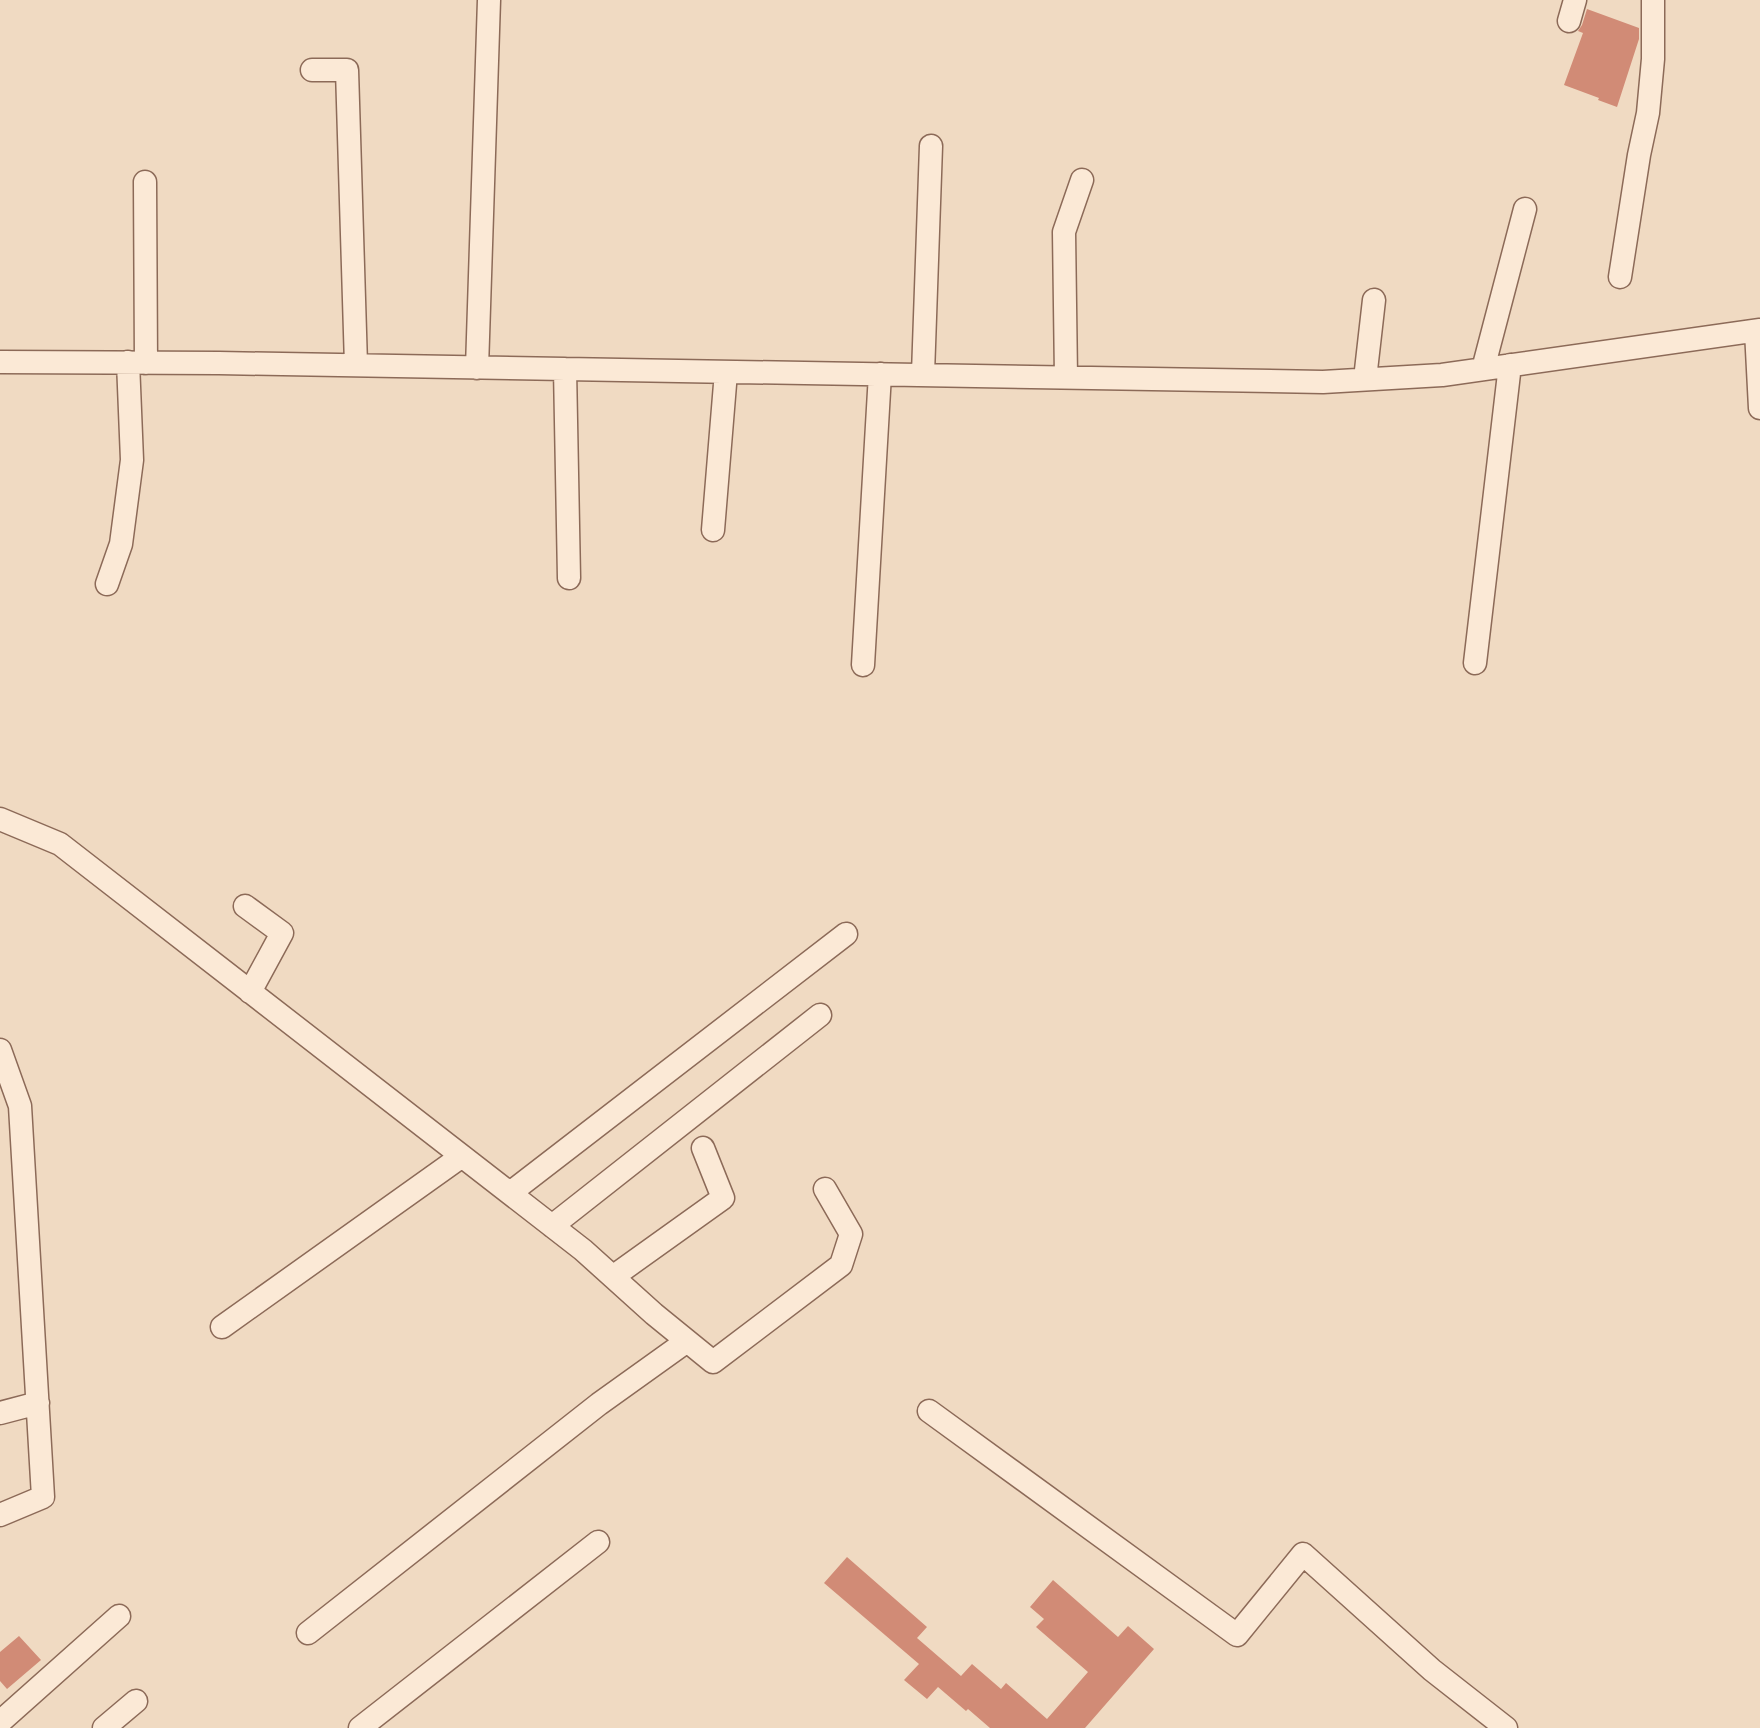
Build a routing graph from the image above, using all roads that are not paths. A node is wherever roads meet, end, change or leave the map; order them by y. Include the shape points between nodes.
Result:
1 (489, 0) edge
2 (1653, 0) edge
3 (312, 70) dead end
4 (931, 146) dead end
5 (1082, 180) dead end
6 (145, 182) dead end
7 (1525, 209) dead end
8 (1620, 277) dead end
9 (1374, 300) dead end
10 (1758, 330) edge
11 (0, 362) edge
12 (137, 362) junction
13 (356, 365) junction
14 (1510, 365) junction
15 (477, 368) junction
16 (565, 369) junction
17 (1483, 369) junction
18 (726, 372) junction
19 (880, 374) junction
20 (923, 374) junction
21 (1066, 377) junction
22 (1365, 379) junction
23 (1760, 408) edge
24 (713, 530) dead end
25 (569, 578) dead end
26 (107, 584) dead end
27 (1475, 663) dead end
28 (863, 665) dead end
29 (0, 819) edge
30 (245, 906) dead end
31 (846, 934) dead end
32 (250, 992) junction
33 (820, 1015) dead end
34 (0, 1050) edge
35 (703, 1148) dead end
36 (462, 1156) junction
37 (825, 1189) dead end
38 (510, 1193) junction
39 (552, 1226) junction
40 (614, 1276) junction
41 (222, 1327) dead end
42 (687, 1341) junction
43 (38, 1403) junction
44 (929, 1411) dead end
45 (0, 1413) edge
46 (0, 1515) edge
47 (598, 1542) dead end
48 (119, 1616) dead end
49 (308, 1633) dead end
50 (136, 1701) dead end
51 (0, 1722) edge
52 (104, 1728) edge
53 (360, 1728) edge
54 (1506, 1728) edge

1 - 15 street
2 - 8 street via 1648,113
3 - 13 street via 347,70
4 - 20 street
5 - 21 street via 1064,232
6 - 12 street
7 - 17 street
9 - 22 street
10 - 14 street
10 - 23 street
11 - 12 street
12 - 13 street
12 - 26 street via 121,544
13 - 15 street
14 - 17 street
14 - 27 street
15 - 16 street
16 - 18 street
16 - 25 street
17 - 22 street
18 - 19 street
18 - 24 street
19 - 20 street
19 - 28 street
20 - 21 street
21 - 22 street
29 - 32 street via 60,844
30 - 32 street via 282,933
31 - 38 street
32 - 36 street
33 - 39 street
34 - 43 street via 20,1106
35 - 40 street via 723,1198
36 - 38 street
36 - 41 street
37 - 42 street via 851,1234 841,1265 713,1362
38 - 39 street
39 - 40 street
40 - 42 street
42 - 49 street
43 - 45 street
43 - 46 street via 43,1497
44 - 54 street via 1237,1635 1303,1554 1432,1670
47 - 53 street
48 - 51 street
50 - 52 street

